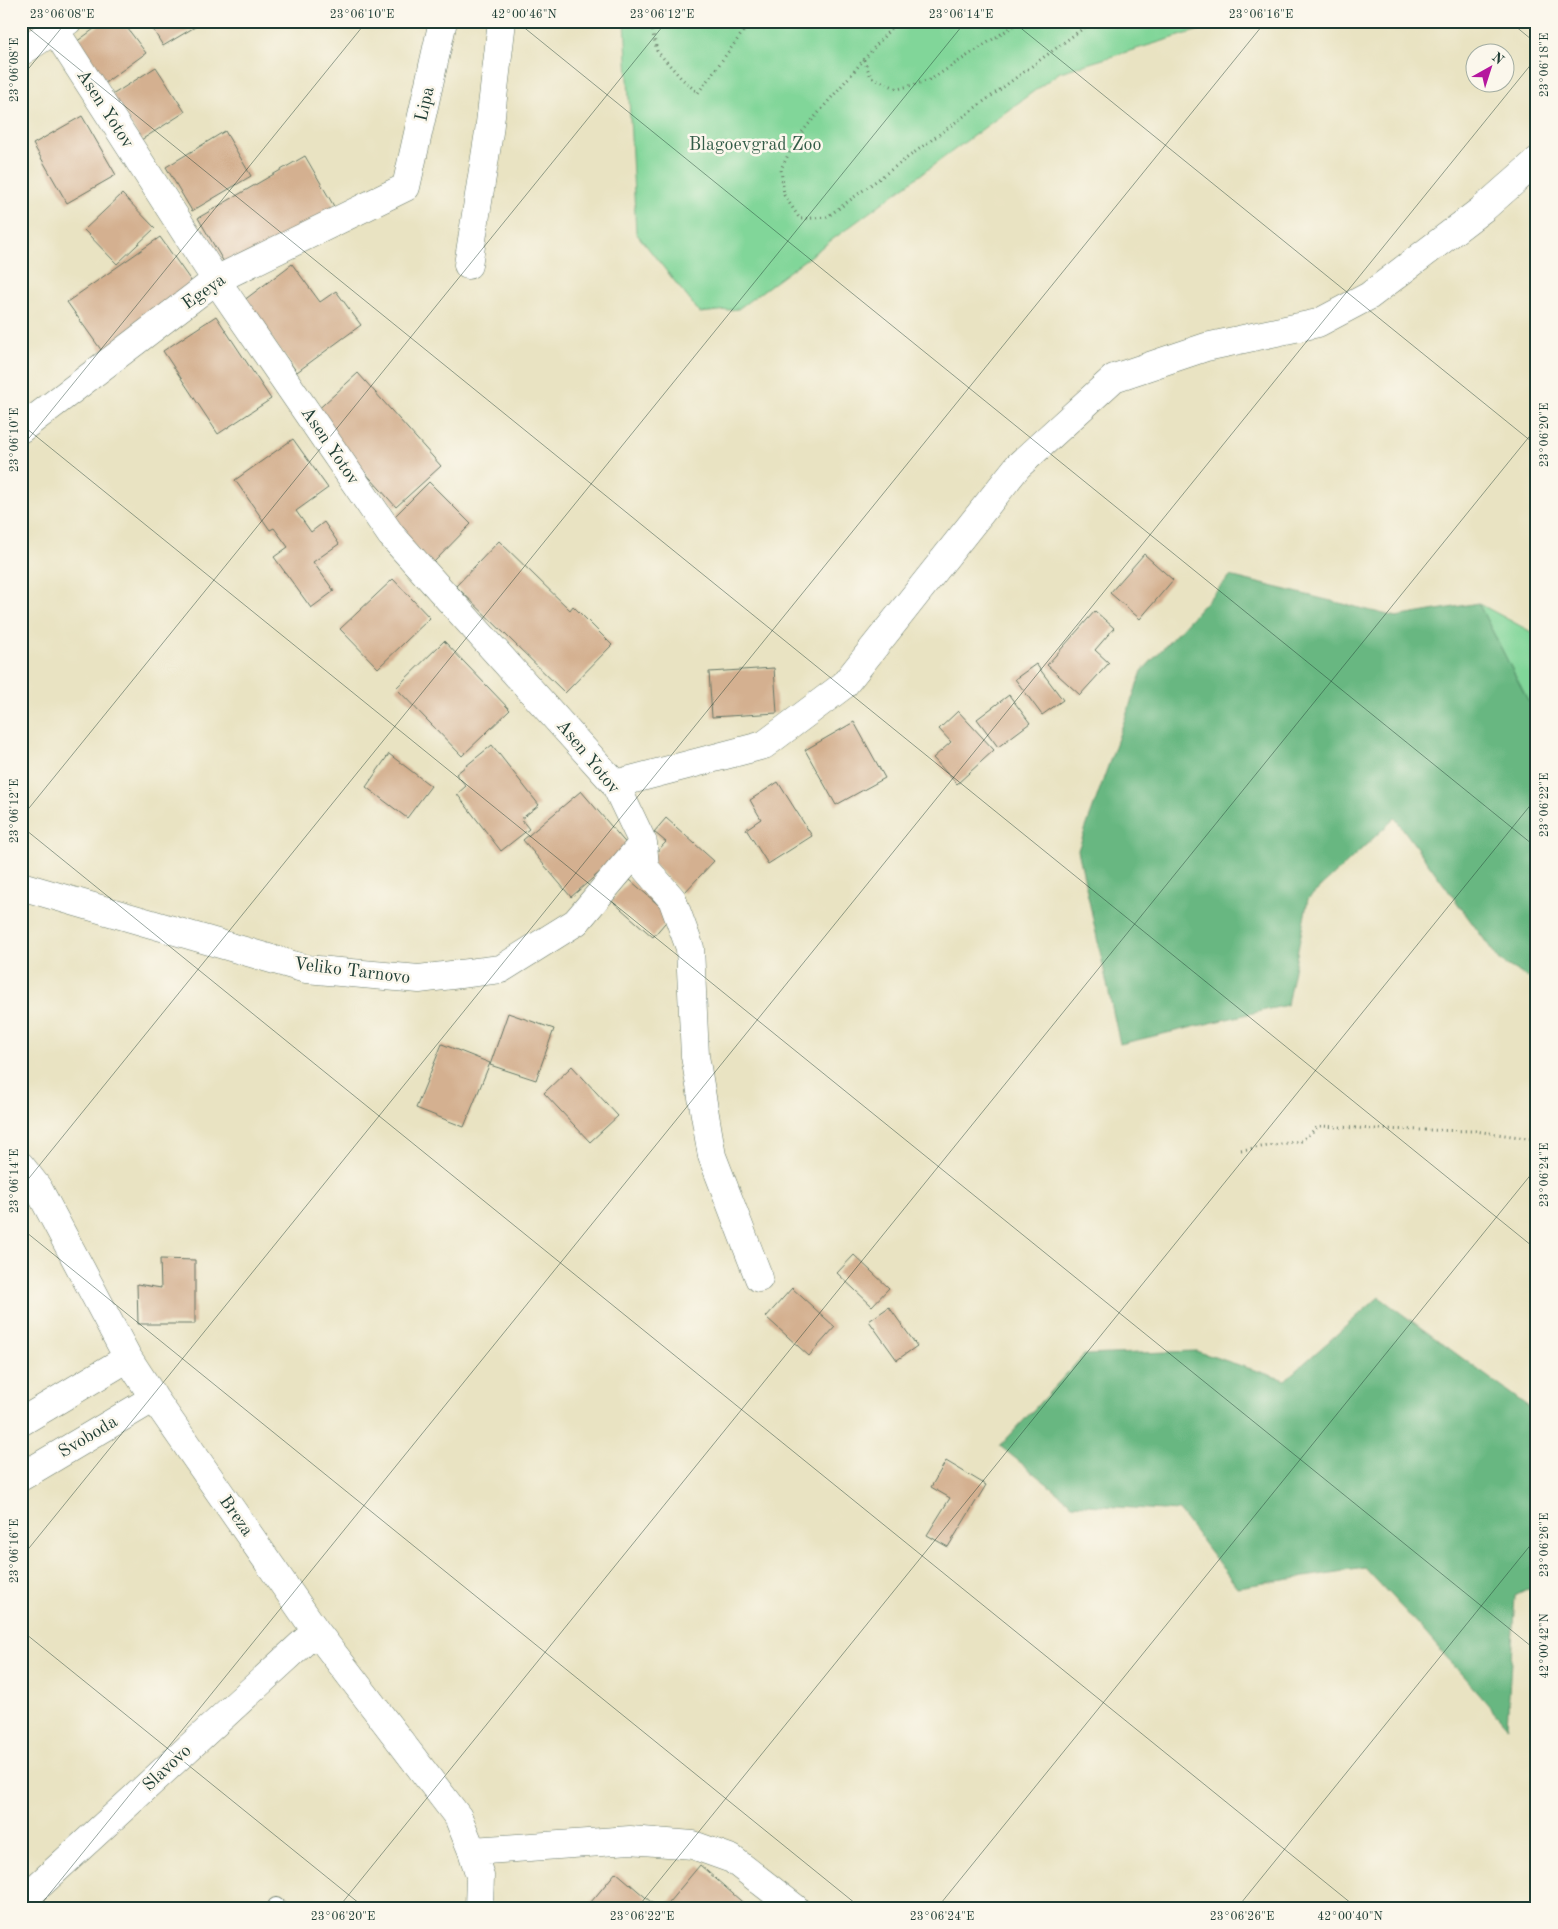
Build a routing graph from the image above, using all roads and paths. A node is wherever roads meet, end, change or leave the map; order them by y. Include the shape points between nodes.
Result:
1 (443, 21) edge
2 (502, 21) edge
3 (650, 21) edge
4 (751, 21) edge
5 (897, 21) edge
6 (1021, 21) edge
7 (1093, 21) edge
8 (57, 24) edge
9 (21, 52) edge
10 (864, 60) junction
11 (1537, 161) edge
12 (406, 187) joint
13 (468, 265) dead end
14 (216, 280) junction
15 (21, 428) edge
16 (615, 784) junction
17 (643, 844) junction
18 (21, 886) edge
19 (1537, 1143) edge
20 (1241, 1150) dead end
21 (21, 1166) edge
22 (30, 1191) edge
23 (758, 1278) dead end
24 (128, 1358) junction
25 (154, 1398) junction
26 (21, 1422) edge
27 (21, 1477) edge
28 (316, 1631) junction
29 (472, 1851) junction
30 (23, 1903) edge
31 (479, 1908) edge
32 (795, 1908) edge

1 - 12 street, Lipa
2 - 13 street
3 - 4 path via 657,51 698,93
5 - 10 path
6 - 10 path via 930,80 898,89 871,77
7 - 10 path via 827,218 800,219 784,195 781,169 796,139
8 - 9 street
8 - 14 street, Asen Yotov
11 - 16 street via 1484,208 1369,296 1318,323 1206,346 1114,378 1018,466 844,685 764,745
12 - 14 street, Egeya
14 - 15 street, Egeya
14 - 16 street, Asen Yotov via 391,534
16 - 17 street, Asen Yotov
17 - 18 street, Veliko Tarnovo via 576,922 501,969 419,979 306,969
17 - 23 street, Asen Yotov via 645,868 672,899 690,948 696,1056 712,1156
19 - 20 path via 1534,1139 1475,1130 1376,1130 1320,1126 1301,1141
21 - 22 street, Breza
22 - 24 street, Breza
24 - 25 street, Breza
24 - 26 street
25 - 27 street, Svoboda
25 - 28 street, Breza
28 - 29 street, Breza via 458,1818
28 - 30 street, Slavovo
29 - 31 street, Breza via 480,1876
29 - 32 street via 630,1840 692,1845 732,1859

